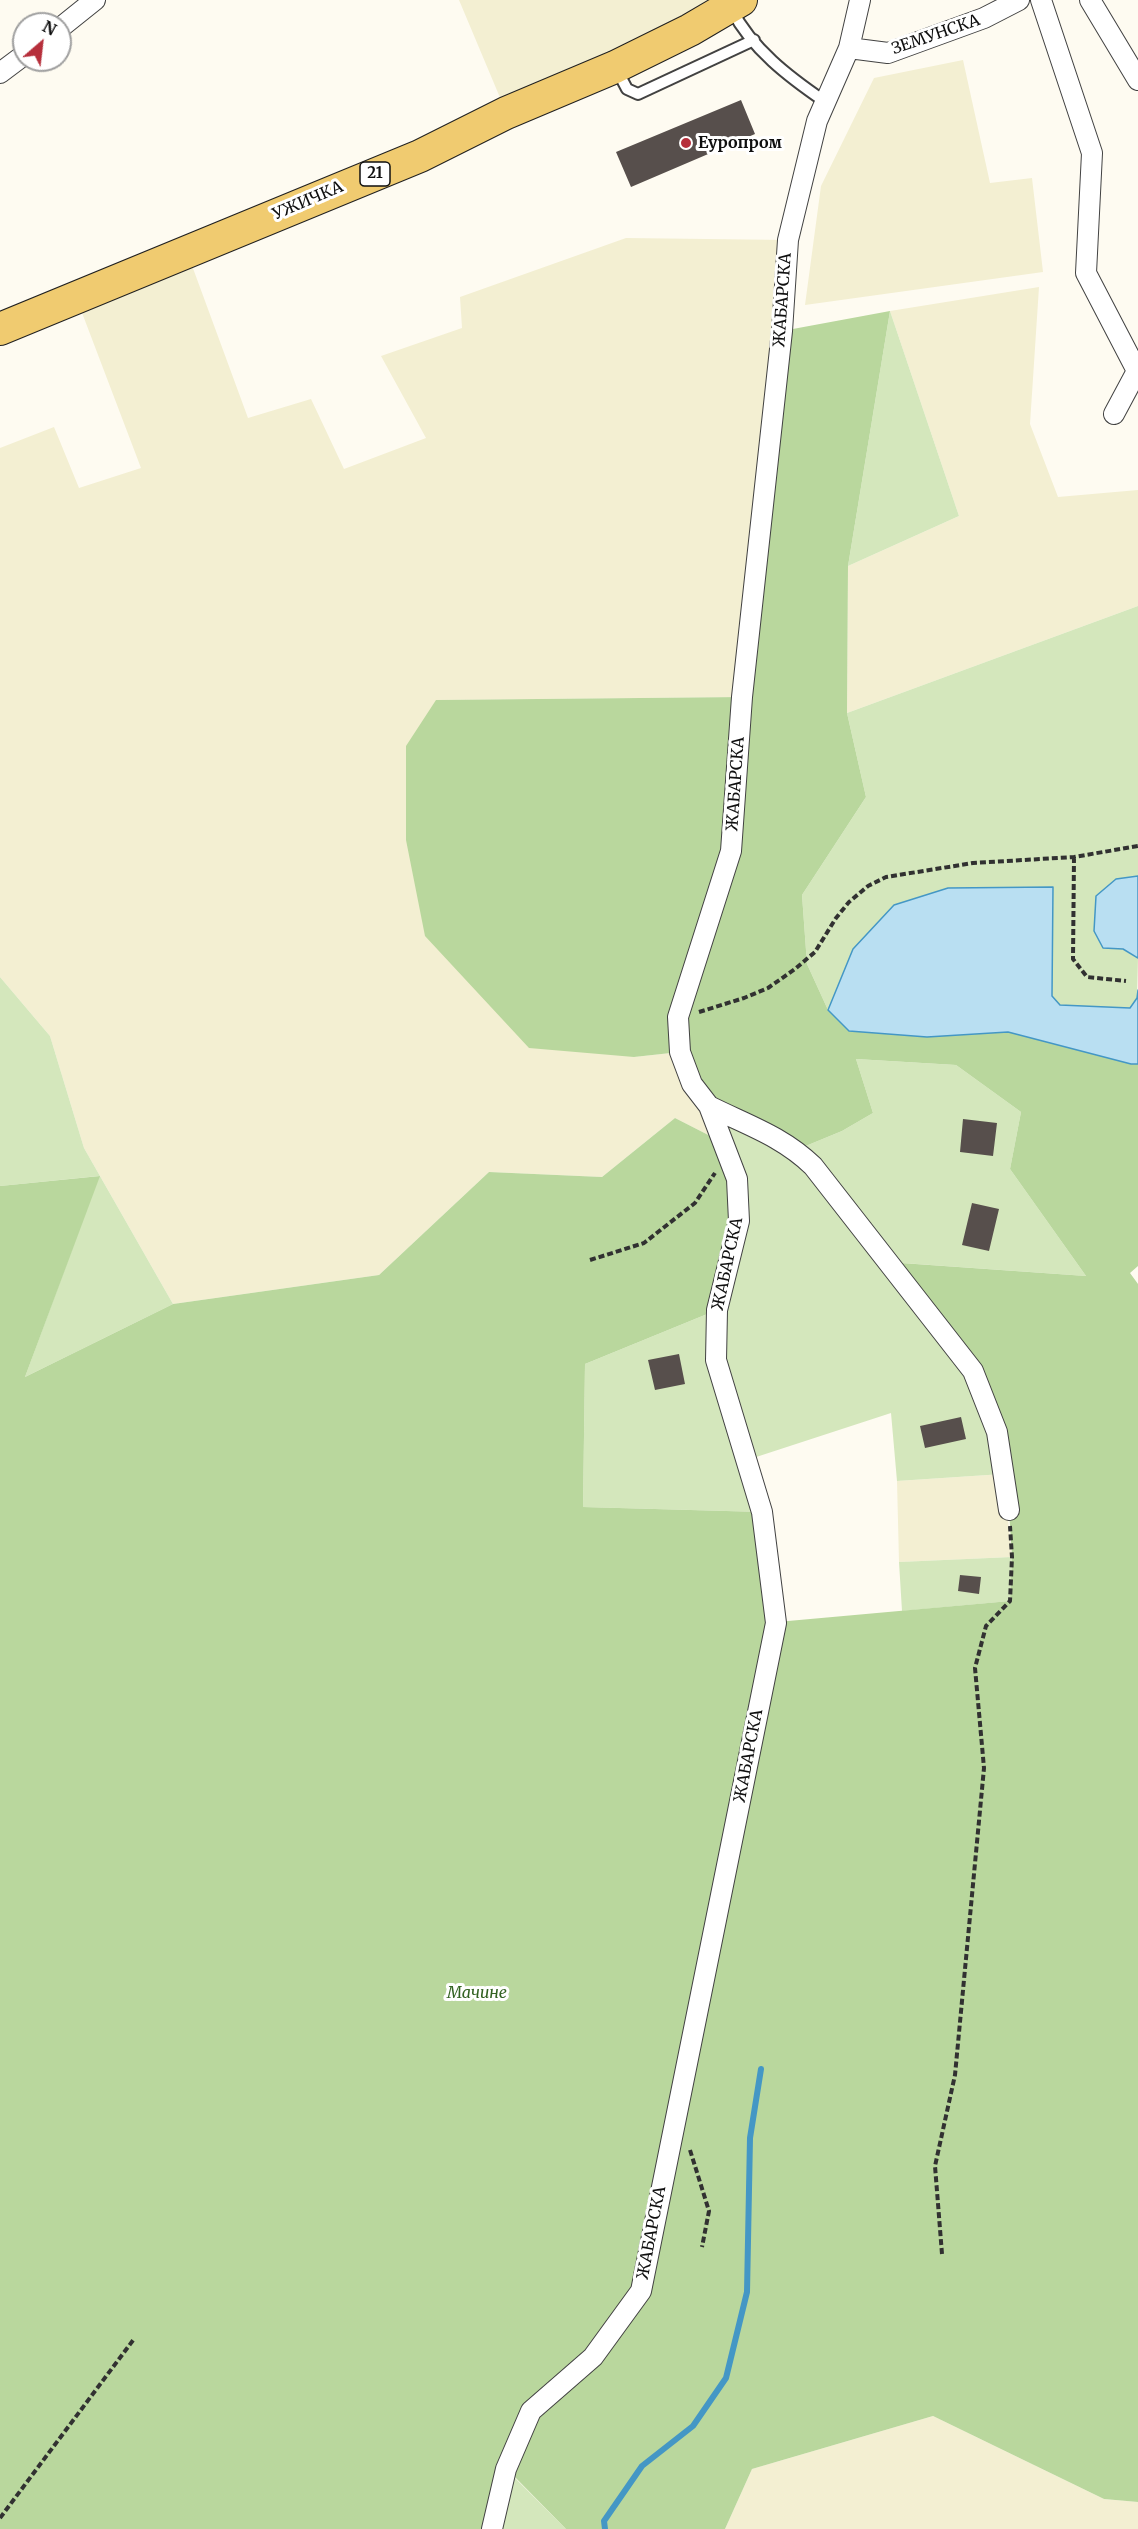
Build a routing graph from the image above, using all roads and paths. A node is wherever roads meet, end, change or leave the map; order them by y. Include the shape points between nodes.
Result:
1 (95, 0) edge
2 (860, 0) edge
3 (1019, 0) edge
4 (1041, 0) edge
5 (1090, 0) edge
6 (736, 3) edge
7 (72, 18) edge
8 (754, 40) junction
9 (849, 48) junction
10 (615, 67) junction
11 (1138, 80) edge
12 (824, 102) junction
13 (0, 329) edge
14 (1114, 414) dead end
15 (1138, 846) edge
16 (1074, 857) junction
17 (1126, 981) dead end
18 (678, 1017) junction
19 (709, 1106) junction
20 (724, 1143) junction
21 (590, 1260) dead end
22 (1009, 1510) joint
23 (688, 2144) dead end
24 (702, 2247) dead end
25 (942, 2254) dead end
26 (134, 2339) dead end
27 (0, 2518) edge
28 (492, 2529) edge

1 - 7 street
2 - 9 street, ЖАБАРСКА
3 - 9 street, ЗЕМУНСКА via 984,18 888,52
4 - 14 street via 1092,153 1086,273 1137,371
5 - 11 street
6 - 8 lane via 736,18
6 - 10 main road, УЖИЧКА / 21
8 - 10 lane via 638,94 627,89
8 - 12 lane via 770,60
9 - 12 street, ЖАБАРСКА
10 - 13 main road, УЖИЧКА / 21 via 506,113 420,156
12 - 18 street, ЖАБАРСКА via 788,240 782,331 742,697 731,851
15 - 16 path
16 - 17 path via 1073,959 1088,977
16 - 18 path via 973,863 886,877 849,902 815,952 768,988
18 - 19 street, ЖАБАРСКА via 680,1052 692,1083
19 - 20 street, ЖАБАРСКА
19 - 22 street via 779,1139 813,1166 973,1371 997,1432
20 - 21 path via 714,1175 695,1203 644,1243
20 - 28 street, ЖАБАРСКА via 737,1179 739,1221 717,1310 716,1360 762,1512 776,1623 641,2290 593,2356 531,2411 506,2469
22 - 25 path via 1010,1601 986,1626 975,1668 984,1768 955,2075 935,2166
23 - 24 path via 709,2211
26 - 27 path

